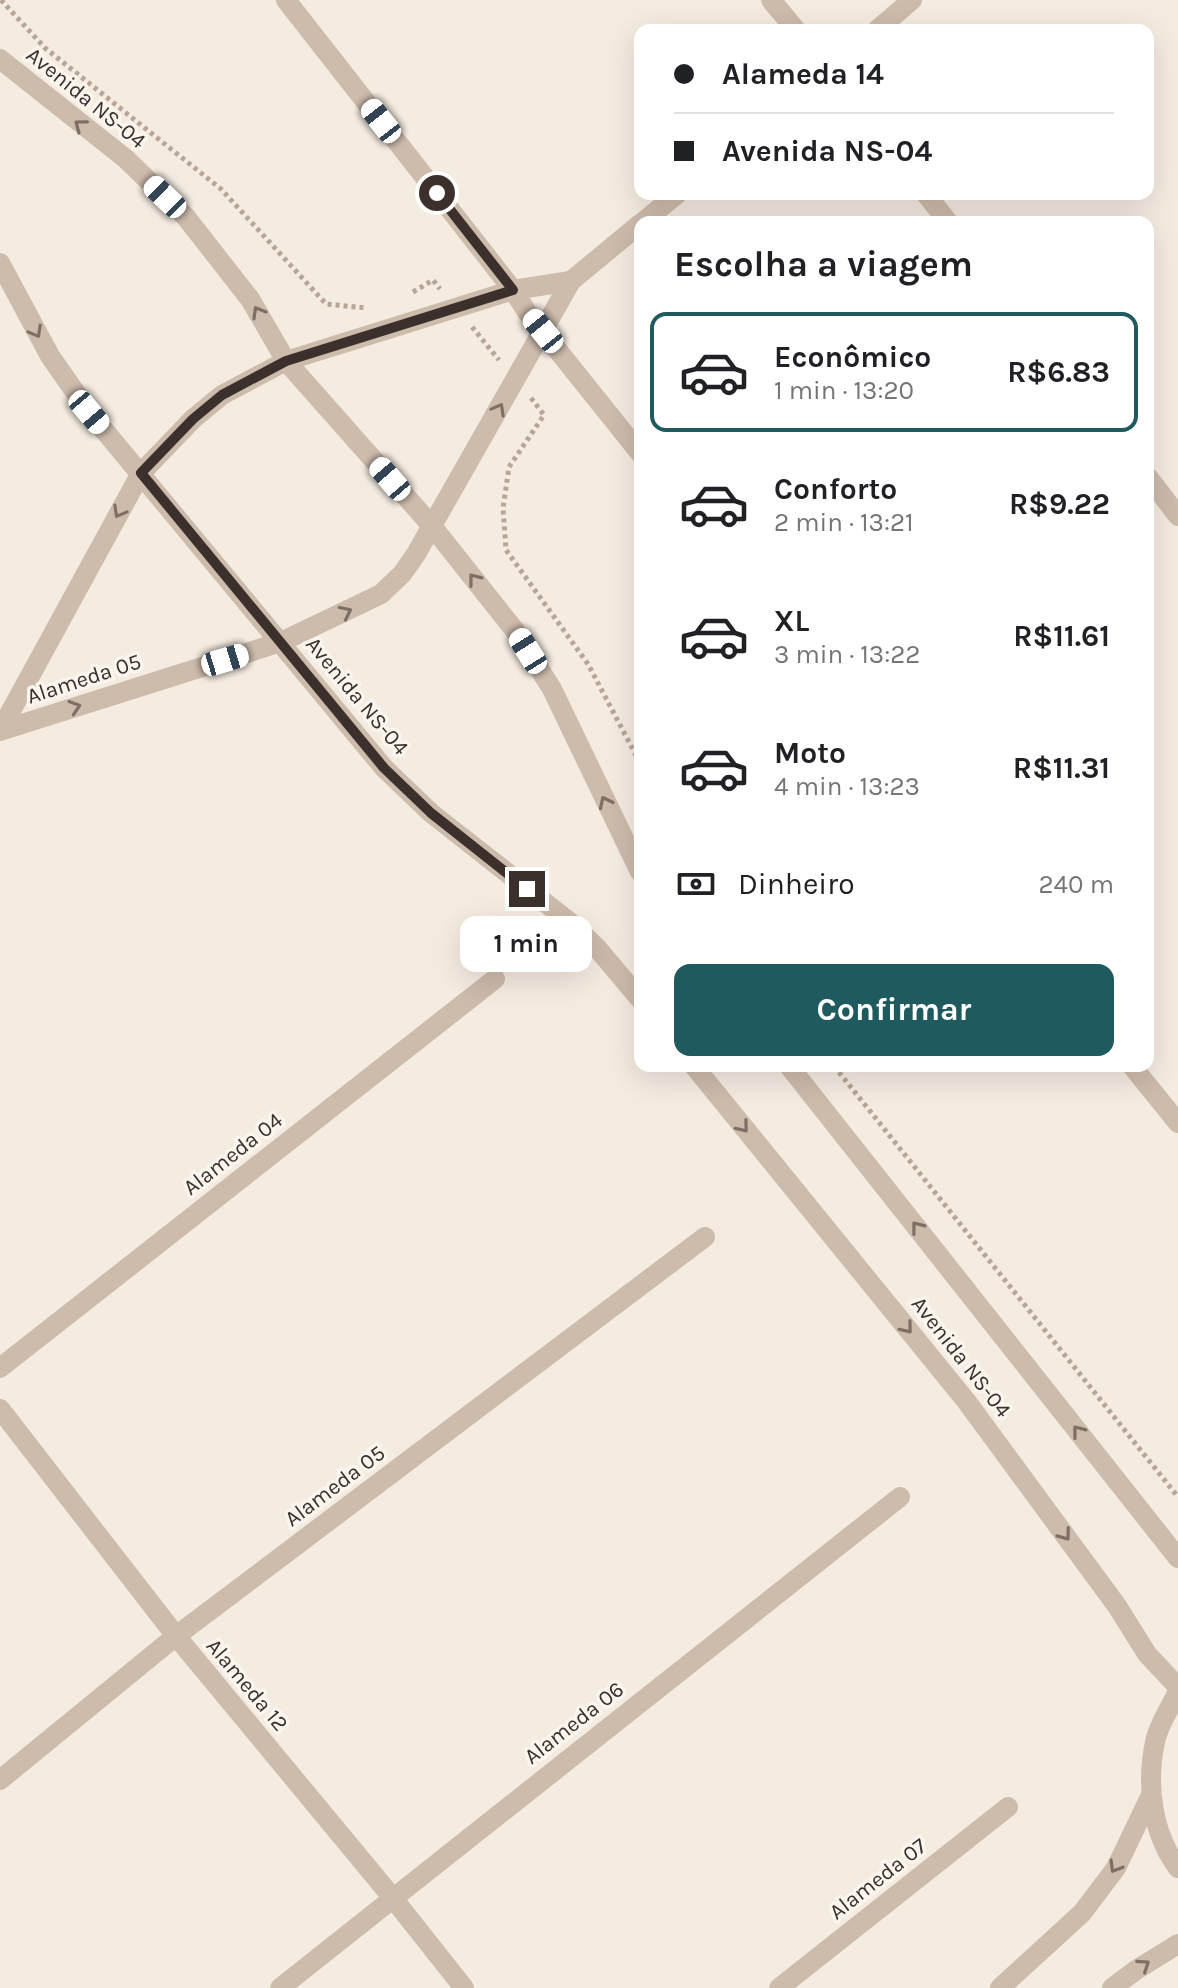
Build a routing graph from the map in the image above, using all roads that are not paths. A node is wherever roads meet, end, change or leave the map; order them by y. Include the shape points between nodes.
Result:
1 (286, 0) edge
2 (771, 0) edge
3 (912, 0) edge
4 (791, 24) edge
5 (884, 24) edge
6 (0, 59) edge
7 (670, 200) edge
8 (931, 200) edge
9 (650, 216) edge
10 (943, 216) edge
11 (634, 229) edge
12 (0, 263) edge
13 (571, 281) junction
14 (513, 290) junction
15 (543, 331) junction
16 (286, 361) junction
17 (634, 445) edge
18 (141, 473) junction
19 (1154, 485) edge
20 (1178, 516) edge
21 (432, 526) junction
22 (281, 642) junction
23 (0, 731) edge
24 (634, 860) edge
25 (495, 979) dead end
26 (634, 992) edge
27 (699, 1072) edge
28 (794, 1072) edge
29 (1137, 1072) edge
30 (1178, 1123) edge
31 (705, 1237) dead end
32 (0, 1368) edge
33 (0, 1409) edge
34 (900, 1497) dead end
35 (1178, 1558) edge
36 (176, 1636) junction
37 (1178, 1689) edge
38 (0, 1780) edge
39 (1150, 1797) junction
40 (1008, 1807) dead end
41 (1178, 1868) edge
42 (392, 1897) junction
43 (1178, 1944) edge
44 (280, 1988) edge
45 (464, 1988) edge
46 (779, 1988) edge
47 (1000, 1988) edge
48 (1112, 1988) edge

1 - 14 street
2 - 4 street
3 - 5 street
16 -> 6 street, Avenida NS-04 via 250,299 185,216 126,159
7 - 9 street, Alameda 05
8 - 10 street
11 - 13 street, Alameda 05
12 -> 18 street, Avenida NS-04 via 50,356
13 - 14 street, Alameda 05
13 - 15 street, Alameda 05
14 - 15 street
14 - 16 street, Alameda 05
15 - 17 street
21 -> 15 street, Alameda 05
16 - 18 street, Alameda 05 via 222,395
16 - 21 street, Avenida NS-04
18 - 22 street, Avenida NS-04
18 -> 23 street, Alameda 05
19 - 20 street
22 -> 21 street, Alameda 05 via 381,594 402,574
24 -> 21 street, Avenida NS-04 via 552,689 516,632
23 -> 22 street, Alameda 05
22 - 26 street, Avenida NS-04 via 393,777 571,923
25 - 32 street, Alameda 04
27 -> 37 street, Avenida NS-04 via 967,1402 1147,1654
35 -> 28 street, Avenida NS-04
29 - 30 street
31 - 36 street, Alameda 05
33 - 36 street, Alameda 12
34 - 42 street, Alameda 06
36 - 38 street, Alameda 05
36 - 42 street, Alameda 12
37 - 39 street via 1155,1740
39 - 41 street via 1166,1852
39 -> 47 street via 1116,1868 1082,1913
40 - 46 street, Alameda 07
42 - 44 street, Alameda 06
42 - 45 street, Alameda 12
48 -> 43 street

